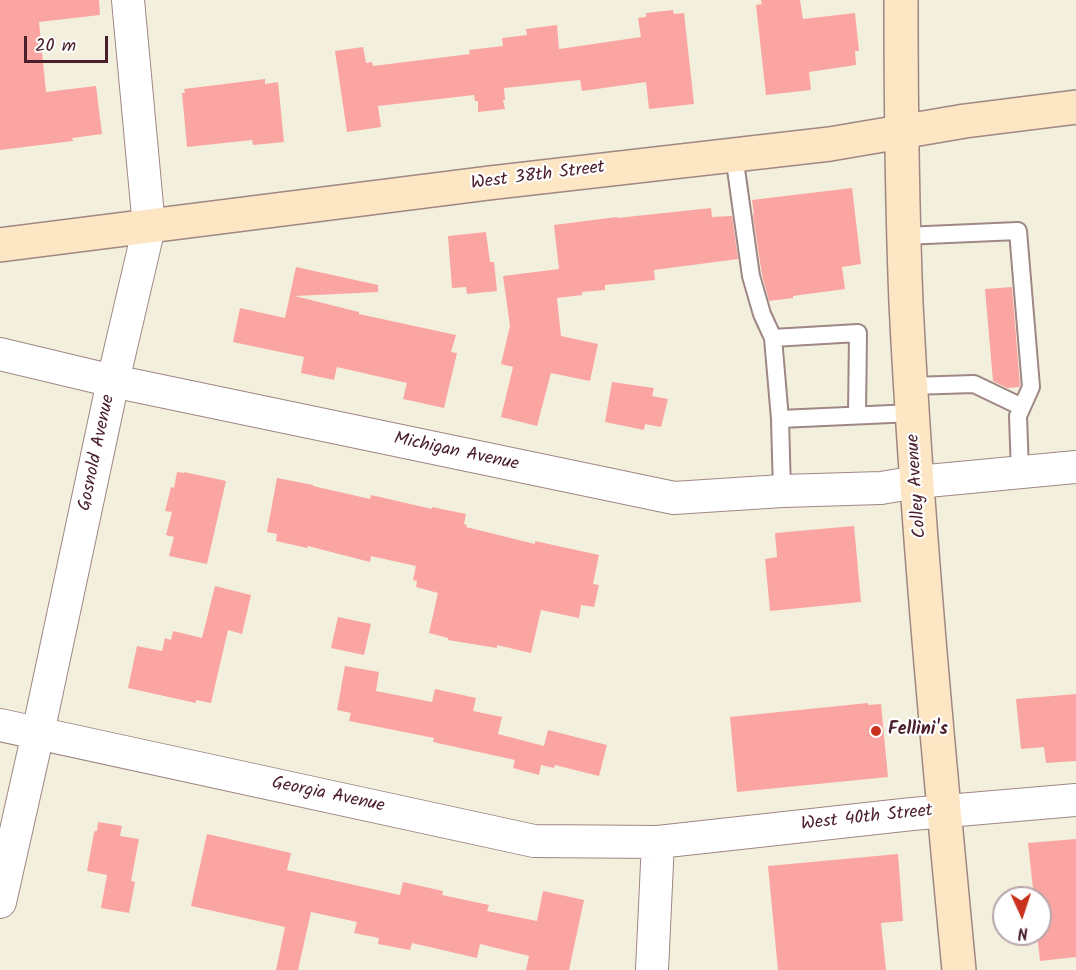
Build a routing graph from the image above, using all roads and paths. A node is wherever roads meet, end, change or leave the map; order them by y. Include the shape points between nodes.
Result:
1 (128, 0) edge
2 (901, 0) edge
3 (1076, 107) edge
4 (902, 133) junction
5 (734, 155) junction
6 (149, 227) junction
7 (904, 236) junction
8 (0, 244) edge
9 (773, 338) junction
10 (0, 354) edge
11 (113, 381) junction
12 (912, 399) junction
13 (1022, 407) junction
14 (857, 415) junction
15 (780, 418) junction
16 (1076, 467) edge
17 (1020, 472) junction
18 (917, 482) junction
19 (782, 491) junction
20 (0, 725) edge
21 (38, 733) junction
22 (1076, 800) edge
23 (944, 811) junction
24 (658, 842) junction
25 (0, 902) edge
26 (956, 969) edge
27 (652, 970) edge

1 - 6 street, Gosnold Avenue
2 - 4 main road, Colley Avenue
3 - 4 main road, West 38th Street
4 - 5 main road, West 38th Street
4 - 7 main road, Colley Avenue
5 - 6 main road, West 38th Street
5 - 9 lane via 751,276
6 - 8 main road, West 38th Street
6 - 11 street, Gosnold Avenue
7 - 12 main road, Colley Avenue
7 - 13 lane via 1018,231 1031,387
9 - 14 lane via 858,333
9 - 15 lane
10 - 11 street, Michigan Avenue
11 - 19 street, Michigan Avenue via 674,498
11 - 21 street, Gosnold Avenue
12 - 13 lane via 974,384
12 - 14 lane
12 - 18 main road, Colley Avenue
13 - 17 lane via 1018,416
14 - 15 lane
15 - 19 lane
16 - 17 street, Michigan Avenue
17 - 18 street, Michigan Avenue
18 - 19 street, Michigan Avenue via 881,488
18 - 23 main road, Colley Avenue
20 - 21 street, Georgia Avenue
21 - 24 street, Georgia Avenue via 534,841
21 - 25 street, Gosnold Avenue
22 - 23 street, West 40th Street
23 - 24 street, West 40th Street
23 - 26 main road, Colley Avenue
24 - 27 street

